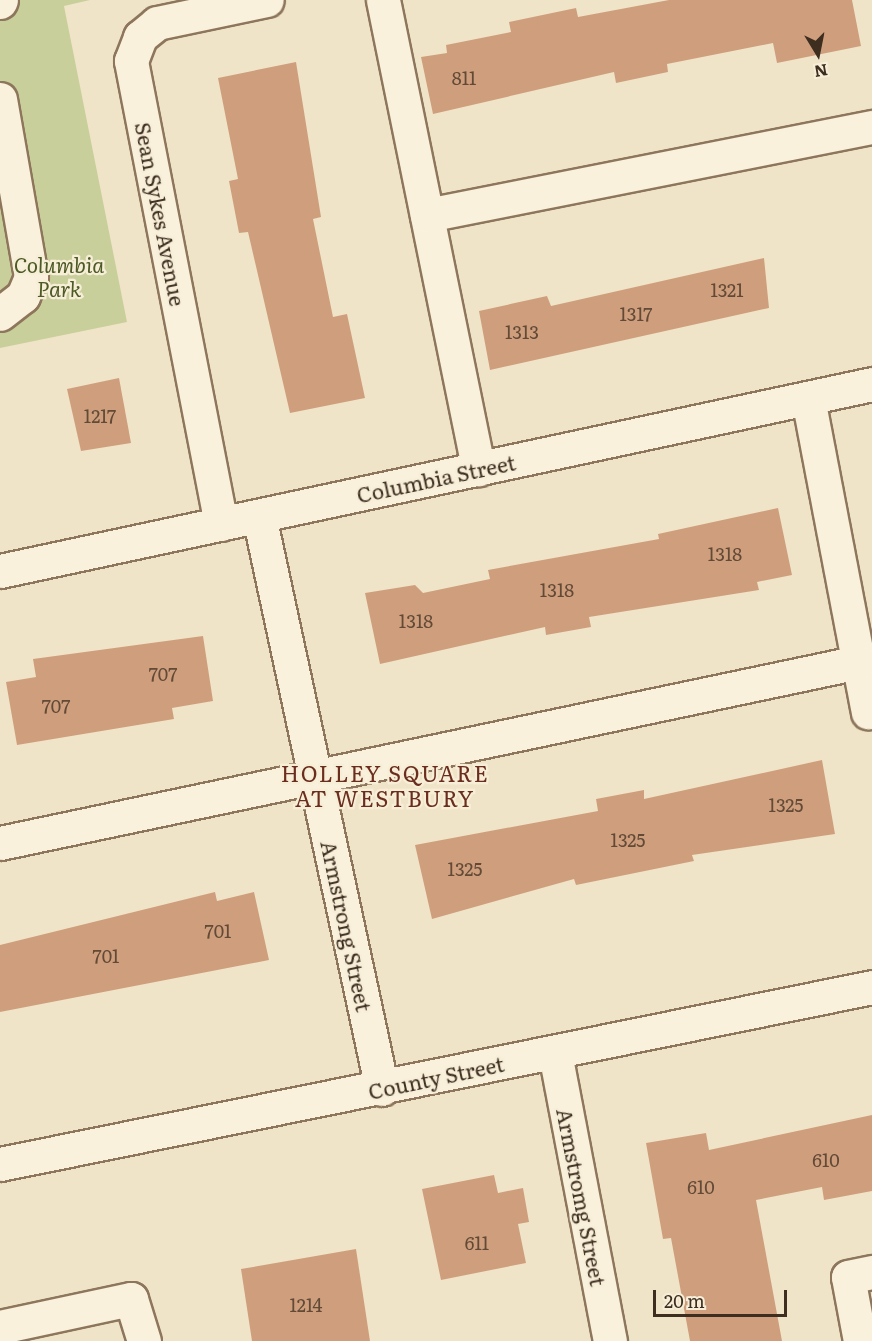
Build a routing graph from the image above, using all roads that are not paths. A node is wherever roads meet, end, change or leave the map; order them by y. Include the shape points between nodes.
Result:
1 (267, 0) edge
2 (383, 0) edge
3 (0, 99) edge
4 (872, 126) edge
5 (427, 215) junction
6 (0, 314) edge
7 (872, 384) edge
8 (808, 398) junction
9 (478, 469) junction
10 (259, 516) junction
11 (221, 524) junction
12 (0, 571) edge
13 (859, 662) junction
14 (868, 712) dead end
15 (315, 779) junction
16 (0, 843) edge
17 (872, 987) edge
18 (555, 1053) junction
19 (382, 1089) junction
20 (0, 1164) edge
21 (872, 1272) edge
22 (0, 1327) edge
23 (144, 1341) edge
24 (610, 1341) edge
25 (860, 1341) edge

1 - 11 street, Sean Sykes Avenue via 156,23 140,37 131,61
2 - 5 street
3 - 6 street via 31,277 23,296
4 - 5 street
5 - 9 street
7 - 8 street, Columbia Street
8 - 9 street, Columbia Street
8 - 13 street
9 - 10 street, Columbia Street
10 - 11 street, Columbia Street
10 - 15 street, Armstrong Street
11 - 12 street, Columbia Street
13 - 14 street
13 - 15 street
15 - 16 street
15 - 19 street, Armstrong Street
17 - 18 street, County Street
18 - 19 street, County Street
18 - 24 street, Armstromg Street
19 - 20 street, County Street
21 - 25 street via 848,1277
22 - 23 street via 131,1299

